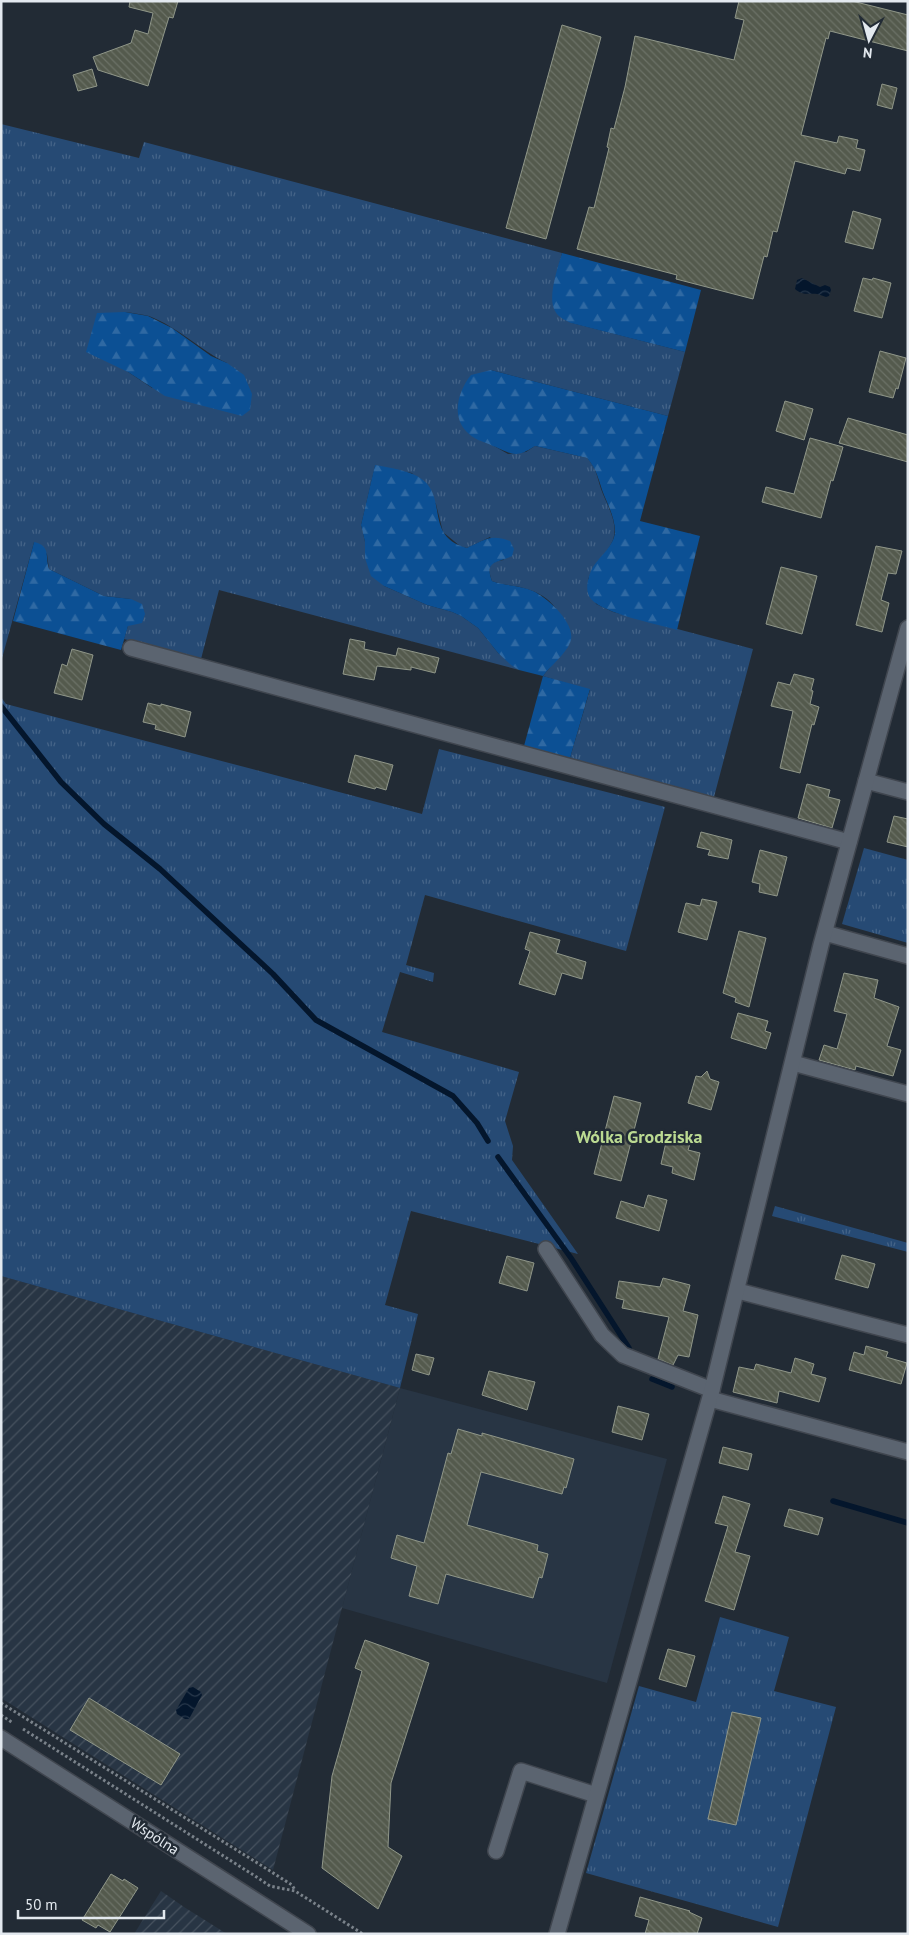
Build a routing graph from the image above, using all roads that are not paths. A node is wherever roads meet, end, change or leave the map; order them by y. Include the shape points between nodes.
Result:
1 (908, 628) edge
2 (131, 648) dead end
3 (866, 781) junction
4 (908, 792) edge
5 (850, 842) junction
6 (825, 933) junction
7 (908, 956) edge
8 (793, 1063) junction
9 (908, 1094) edge
10 (546, 1249) dead end
11 (738, 1291) junction
12 (908, 1335) edge
13 (711, 1395) junction
14 (908, 1452) edge
15 (1, 1738) edge
16 (596, 1794) junction
17 (496, 1851) dead end
18 (308, 1934) edge
19 (557, 1934) edge

1 - 3 street
2 - 5 street
3 - 4 street
3 - 5 street
5 - 6 street
6 - 7 street
6 - 8 street
8 - 9 street
8 - 11 street
10 - 13 street via 602,1335 623,1355
11 - 12 street
11 - 13 street
13 - 14 street
13 - 16 street
15 - 18 street, Wspólna
16 - 17 street via 521,1771
16 - 19 street

